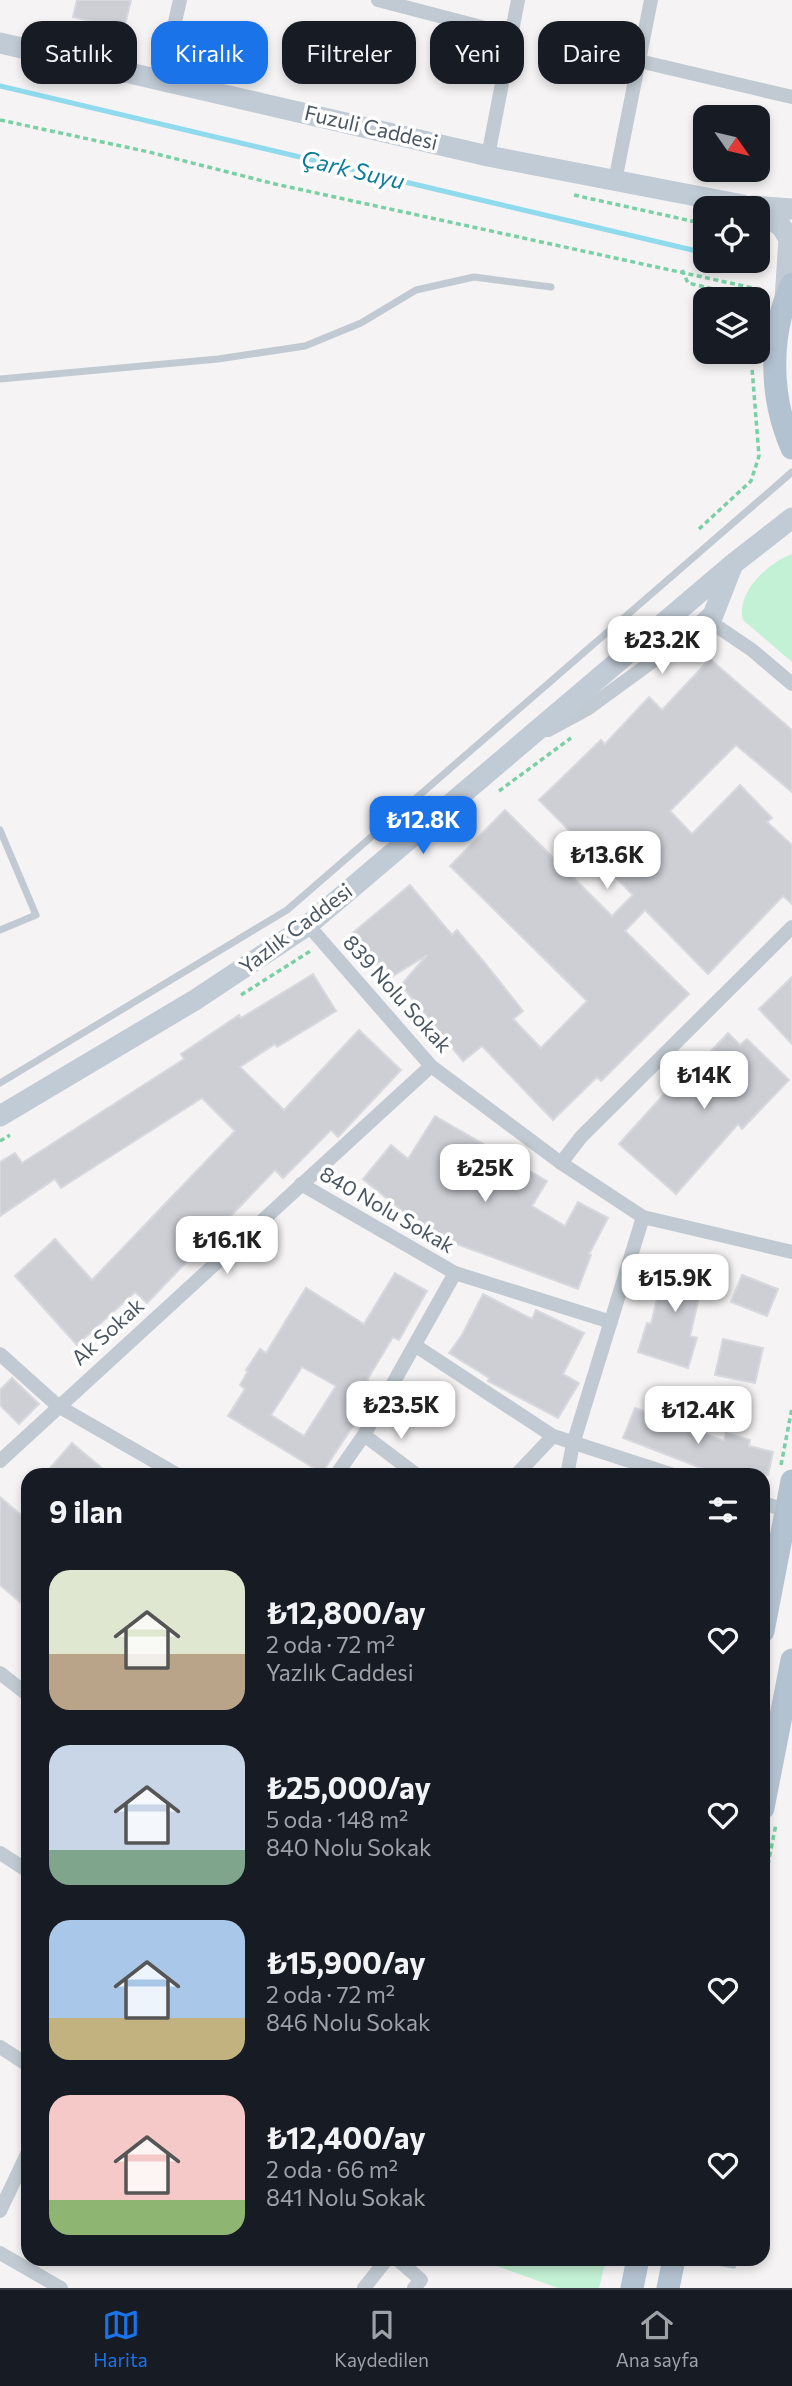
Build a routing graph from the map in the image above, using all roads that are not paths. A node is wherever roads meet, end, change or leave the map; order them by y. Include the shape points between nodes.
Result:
1 (180, 0) edge
2 (378, 0) edge
3 (518, 0) edge
4 (651, 0) edge
5 (175, 21) edge
6 (458, 21) edge
7 (514, 21) edge
8 (645, 30) edge
9 (0, 43) edge
10 (645, 62) edge
11 (151, 77) edge
12 (183, 84) edge
13 (502, 84) edge
14 (634, 84) edge
15 (792, 97) edge
16 (488, 156) junction
17 (615, 181) junction
18 (693, 197) edge
19 (770, 209) edge
20 (792, 209) edge
21 (770, 220) edge
22 (551, 288) dead end
23 (788, 292) edge
24 (0, 379) edge
25 (792, 448) edge
26 (792, 472) edge
27 (792, 518) edge
28 (733, 564) junction
29 (701, 626) junction
30 (792, 684) edge
31 (528, 740) junction
32 (0, 830) edge
33 (308, 925) junction
34 (792, 927) edge
35 (0, 930) edge
36 (431, 1066) junction
37 (0, 1083) edge
38 (0, 1116) edge
39 (561, 1163) junction
40 (301, 1184) junction
41 (643, 1217) junction
42 (792, 1252) edge
43 (455, 1273) junction
44 (611, 1322) junction
45 (416, 1346) junction
46 (0, 1354) edge
47 (58, 1406) junction
48 (364, 1435) junction
49 (552, 1436) junction
50 (573, 1444) junction
51 (0, 1461) edge
52 (166, 1468) edge
53 (341, 1468) edge
54 (408, 1468) edge
55 (522, 1468) edge
56 (568, 1468) edge
57 (650, 1468) edge
58 (786, 1475) edge
59 (770, 1505) edge
60 (786, 1511) junction
61 (770, 1594) edge
62 (792, 1661) edge
63 (0, 1673) edge
64 (21, 1690) edge
65 (770, 1773) edge
66 (0, 1853) edge
67 (21, 1866) edge
68 (0, 2048) edge
69 (21, 2061) edge
70 (21, 2167) edge
71 (0, 2211) edge
72 (0, 2253) edge
73 (21, 2265) edge
74 (23, 2266) edge
75 (381, 2266) edge
76 (405, 2266) edge
77 (637, 2266) edge
78 (673, 2266) edge
79 (61, 2288) edge
80 (364, 2288) edge
81 (414, 2288) edge
82 (632, 2288) edge
83 (668, 2288) edge

1 - 5 street
2 - 6 street
3 - 7 street
4 - 8 street
9 - 11 main road, Fuzuli Caddesi
10 - 15 street
12 - 16 main road, Fuzuli Caddesi
13 - 16 street
14 - 17 street
16 - 17 main road, Fuzuli Caddesi
17 - 18 main road, Fuzuli Caddesi
19 - 20 main road, Fuzuli Caddesi
21 - 23 main road via 781,226 789,239
22 - 24 lane via 474,277 415,290 361,323 305,346 218,359
23 - 25 main road via 776,344 776,389
26 - 37 lane via 287,910
27 - 28 main road, Yazlık Caddesi
28 - 29 main road via 713,615
28 - 31 main road, Yazlık Caddesi
29 - 30 street via 715,625
29 - 31 street via 587,709
31 - 33 main road, Yazlık Caddesi
32 - 35 lane via 36,915
33 - 36 street, 839 Nolu Sokak
33 - 38 main road, Yazlık Caddesi via 195,1000
34 - 39 street
36 - 39 street, 839 Nolu Sokak
36 - 40 street, Ak Sokak
39 - 41 street, 839 Nolu Sokak
40 - 43 street, 840 Nolu Sokak
40 - 47 street, Ak Sokak
41 - 42 street, 839 Nolu Sokak
41 - 44 street
43 - 44 street, 840 Nolu Sokak
43 - 45 street
44 - 50 street
45 - 48 street
45 - 49 street
46 - 47 street
47 - 51 street, Ak Sokak
47 - 52 street
48 - 53 street
48 - 54 street
49 - 50 street
49 - 55 street
50 - 56 street
50 - 57 street
58 - 60 main road
59 - 60 street
60 - 61 main road
62 - 65 main road
63 - 64 street
66 - 67 street
68 - 69 street
70 - 71 street
72 - 73 street
74 - 79 street
75 - 80 street
76 - 81 street via 421,2280
77 - 82 main road
78 - 83 main road

